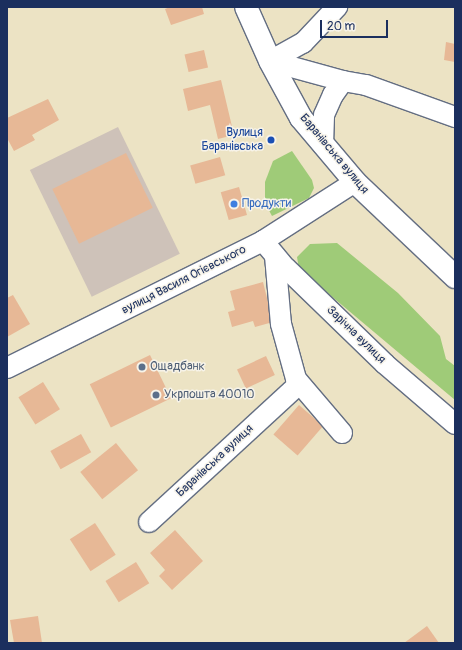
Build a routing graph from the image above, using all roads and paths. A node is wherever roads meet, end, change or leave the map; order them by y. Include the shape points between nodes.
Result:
1 (246, 7) edge
2 (337, 7) edge
3 (270, 61) junction
4 (343, 81) junction
5 (455, 117) edge
6 (323, 145) junction
7 (355, 182) junction
8 (269, 248) junction
9 (455, 277) edge
10 (7, 368) edge
11 (299, 384) junction
12 (455, 424) edge
13 (342, 433) dead end
14 (149, 522) dead end

1 - 3 main road, Баранівська вулиця
2 - 3 street via 303,43
3 - 4 street
3 - 6 main road, Баранівська вулиця via 301,118
4 - 5 street via 366,84
4 - 6 street via 324,115
6 - 7 main road, Баранівська вулиця
7 - 8 street, вулиця Василя Огієвського
7 - 9 main road, Баранівська вулиця
8 - 10 street, вулиця Василя Огієвського
8 - 11 street via 281,324
8 - 12 street, Зарічна вулиця via 385,364
11 - 13 street
11 - 14 street, Баранівська вулиця

